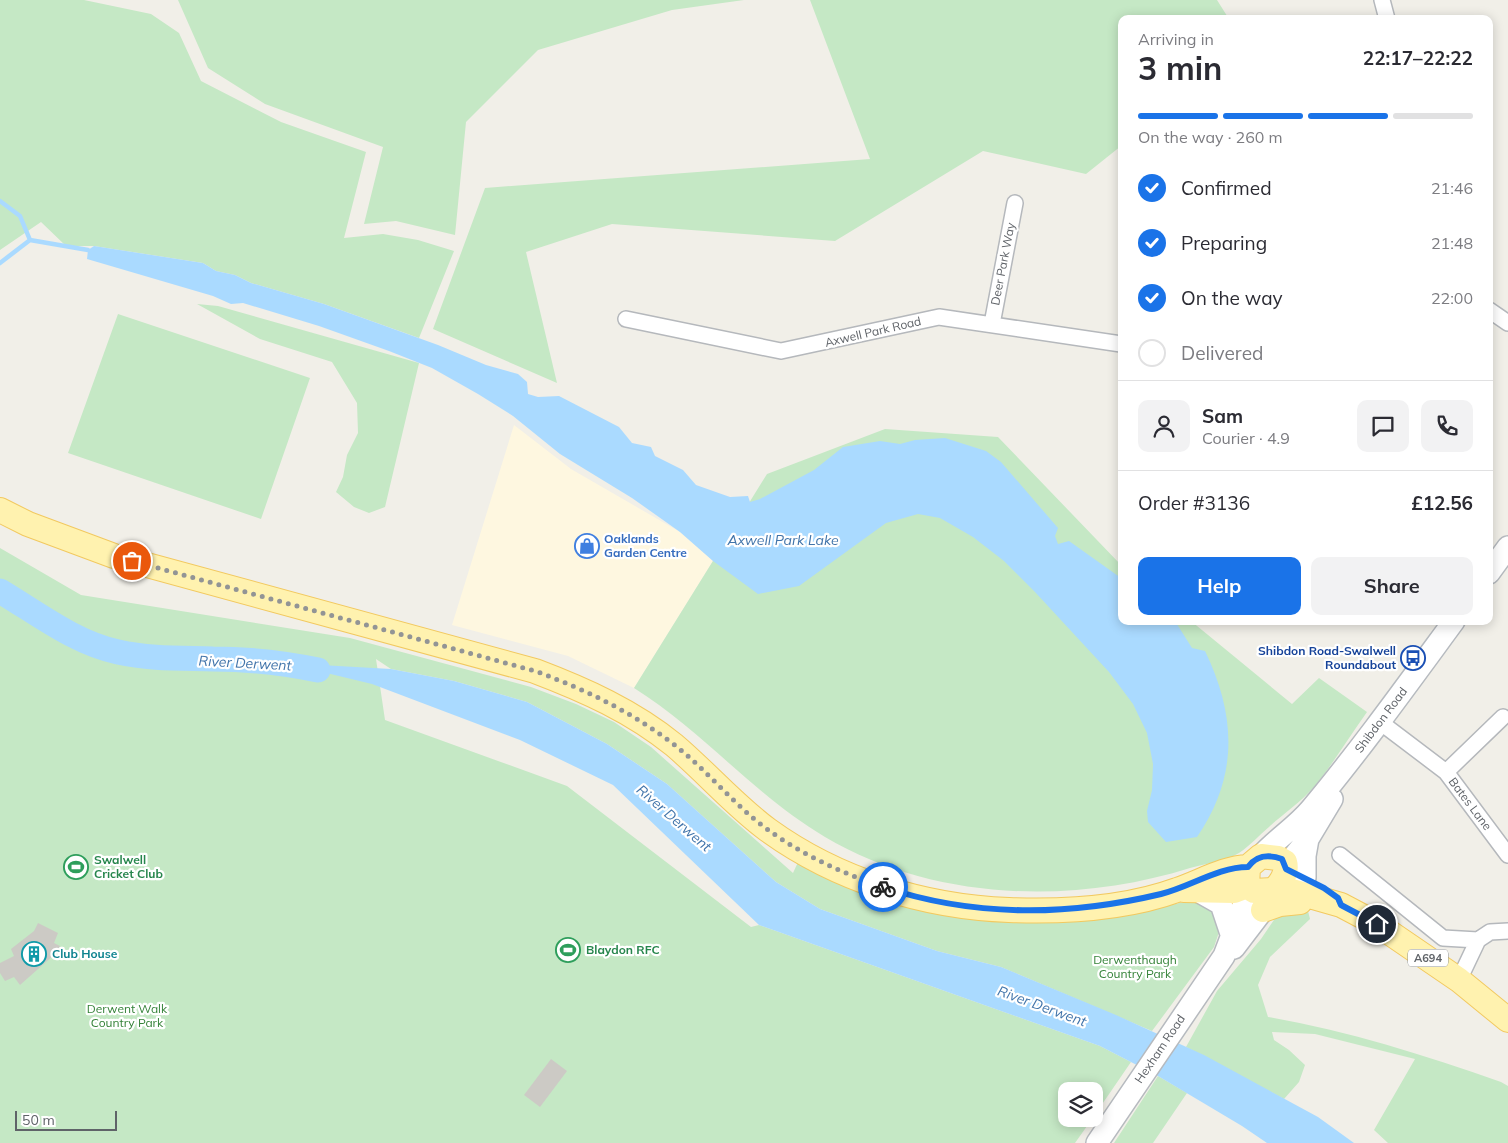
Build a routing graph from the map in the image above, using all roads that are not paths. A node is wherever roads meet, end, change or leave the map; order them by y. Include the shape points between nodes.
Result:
1 (1382, 0) edge
2 (1386, 15) edge
3 (1015, 203) dead end
4 (1493, 313) edge
5 (626, 319) dead end
6 (1508, 323) edge
7 (992, 324) junction
8 (1118, 344) edge
9 (0, 510) edge
10 (1508, 547) edge
11 (1493, 568) edge
12 (1451, 625) edge
13 (1503, 717) dead end
14 (1380, 722) junction
15 (1343, 771) junction
16 (1446, 772) junction
17 (1340, 855) dead end
18 (1508, 855) edge
19 (1251, 875) junction
20 (1282, 883) junction
21 (1188, 891) junction
22 (1369, 920) junction
23 (1508, 931) edge
24 (1478, 940) junction
25 (1228, 946) junction
26 (1459, 980) junction
27 (1508, 1020) edge
28 (1097, 1143) edge

1 - 2 street
3 - 7 street, Deer Park Way
4 - 6 street
5 - 7 street, Axwell Park Road via 781,351 939,316
7 - 8 street, Axwell Park Road
9 - 21 main road, A694 via 28,524 114,556 535,671 577,687 624,710 674,745 751,816 780,838 835,868 896,891 978,909 1040,910 1104,906
10 - 11 main road
12 - 14 main road, Shibdon Road
13 - 16 street
14 - 15 main road, Shibdon Road
14 - 16 street, Bates Lane
15 - 19 main road, Shibdon Road
15 - 20 main road, Shibdon Road via 1340,786
16 - 18 street, Bates Lane
17 - 24 street via 1443,938
19 - 20 main road, A694 via 1263,892
19 - 20 main road, A694 via 1282,859
19 - 21 main road, A694 via 1234,891
19 - 25 main road, Hexham Road
20 - 22 main road, A694 via 1338,898 1341,905
20 - 22 main road, A694 via 1280,904 1300,902 1354,921
20 - 25 main road, Hexham Road via 1238,944
21 - 25 main road via 1221,904
22 - 26 main road, A694
23 - 24 street via 1490,932
24 - 26 street
25 - 28 main road, Hexham Road
26 - 27 main road, A694

